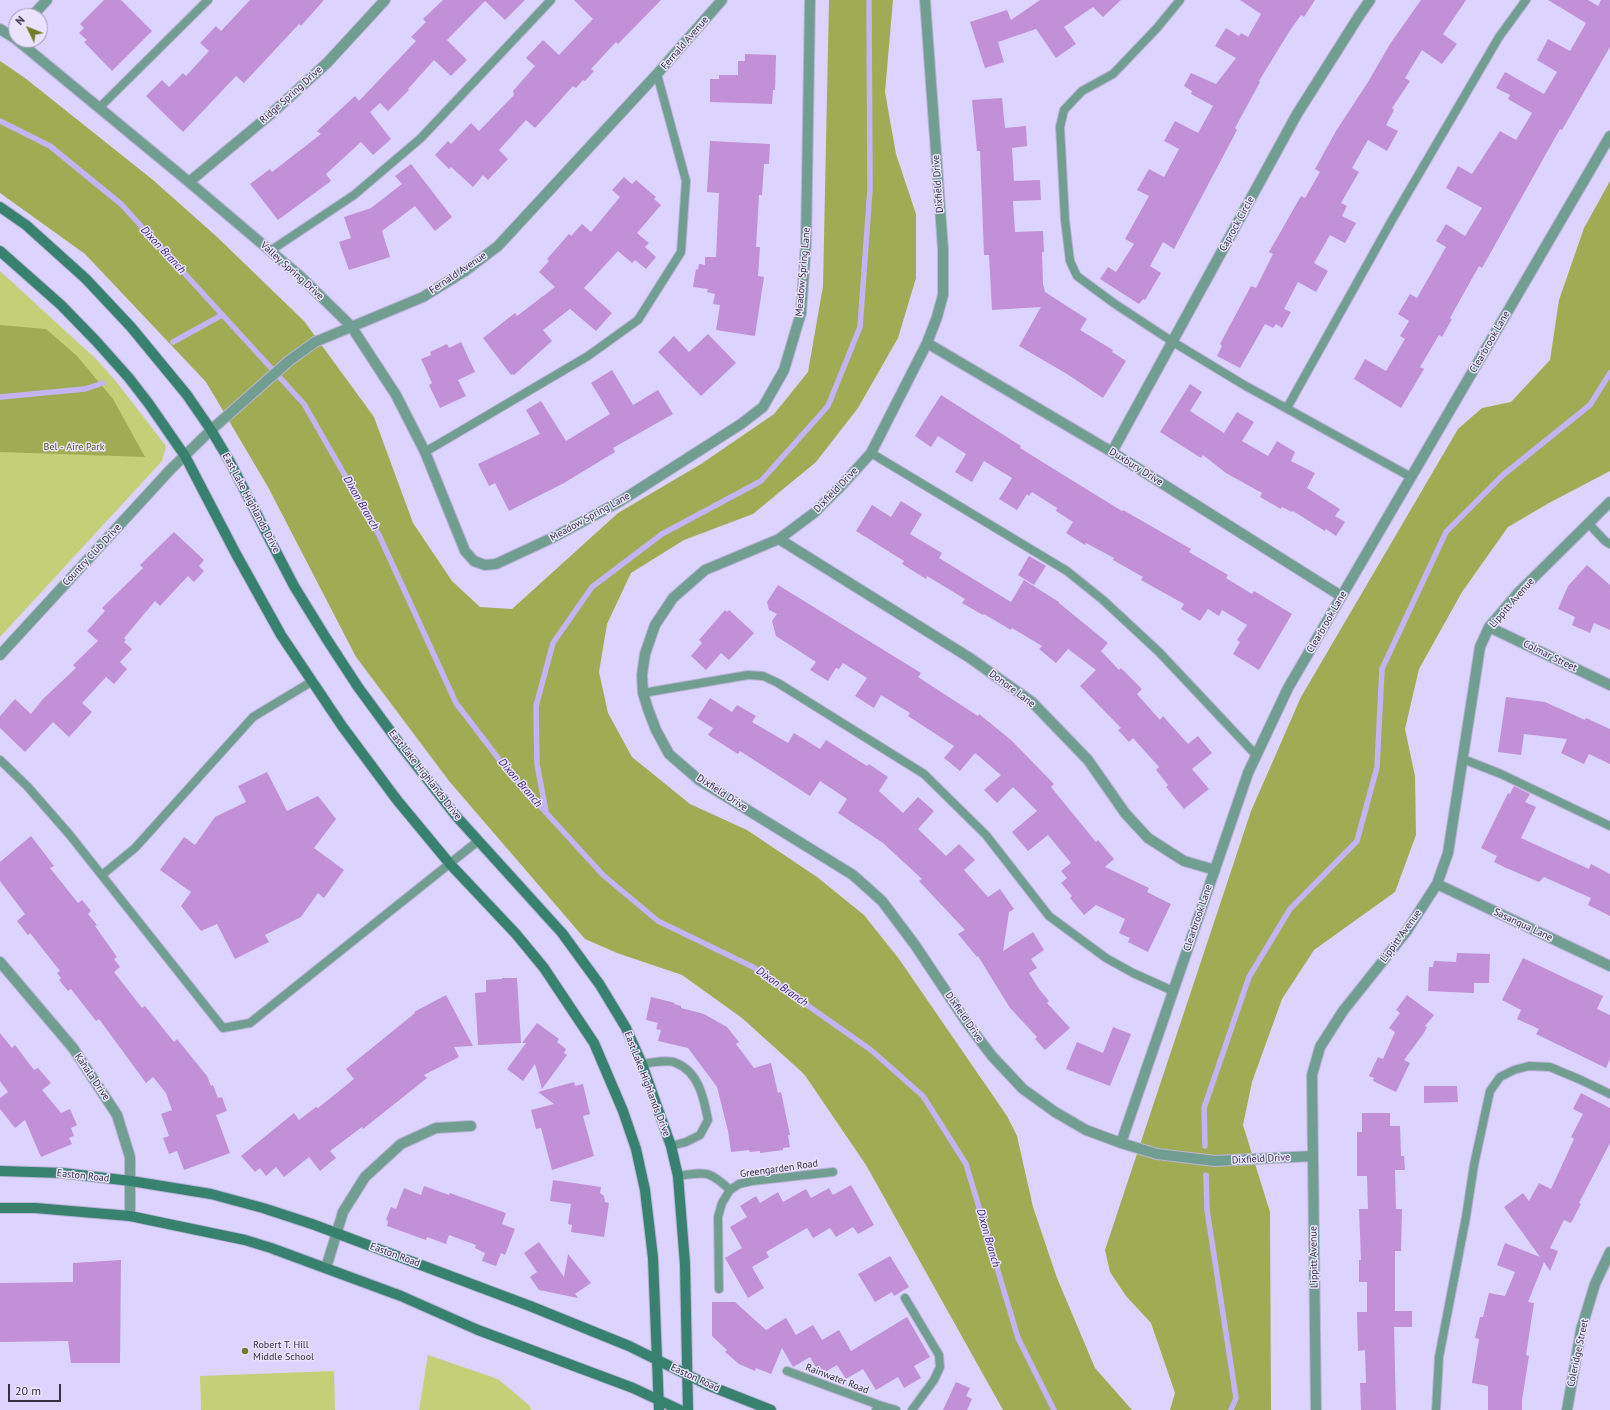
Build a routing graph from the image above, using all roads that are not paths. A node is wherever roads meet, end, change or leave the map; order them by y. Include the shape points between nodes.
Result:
1 (47, 0) edge
2 (208, 0) edge
3 (385, 0) edge
4 (551, 0) edge
5 (722, 0) edge
6 (810, 0) edge
7 (925, 0) edge
8 (1180, 0) edge
9 (1370, 0) edge
10 (1526, 0) edge
11 (40, 8) edge
12 (28, 48) edge
13 (657, 74) junction
14 (99, 108) junction
15 (1610, 136) edge
16 (189, 182) junction
17 (0, 207) edge
18 (0, 251) edge
19 (270, 251) junction
20 (351, 326) junction
21 (1173, 342) junction
22 (927, 343) junction
23 (1286, 408) junction
24 (211, 430) junction
25 (424, 452) junction
26 (870, 452) junction
27 (1112, 452) junction
28 (185, 456) junction
29 (1411, 477) junction
30 (1610, 502) edge
31 (1588, 523) junction
32 (779, 539) junction
33 (1610, 544) edge
34 (485, 565) joint
35 (1341, 596) junction
36 (1489, 627) junction
37 (0, 655) edge
38 (311, 682) junction
39 (1610, 685) edge
40 (643, 693) junction
41 (1256, 755) junction
42 (1463, 759) junction
43 (0, 760) edge
44 (1610, 826) edge
45 (478, 841) junction
46 (450, 864) junction
47 (1215, 870) junction
48 (102, 875) junction
49 (1437, 884) junction
50 (0, 962) edge
51 (1610, 966) edge
52 (1173, 991) junction
53 (642, 1064) junction
54 (1610, 1094) edge
55 (471, 1126) dead end
56 (1121, 1143) junction
57 (671, 1146) junction
58 (1313, 1156) junction
59 (0, 1171) edge
60 (833, 1172) dead end
61 (678, 1176) junction
62 (131, 1181) junction
63 (730, 1190) junction
64 (0, 1208) edge
65 (130, 1216) junction
66 (336, 1233) junction
67 (1610, 1252) edge
68 (326, 1268) junction
69 (719, 1289) dead end
70 (905, 1298) dead end
71 (658, 1360) junction
72 (787, 1371) dead end
73 (687, 1374) junction
74 (659, 1400) junction
75 (878, 1408) edge
76 (659, 1410) edge
77 (680, 1410) edge
78 (688, 1410) edge
79 (771, 1410) edge
80 (896, 1410) edge
81 (912, 1410) edge
82 (1316, 1410) edge
83 (1436, 1410) edge
84 (1567, 1410) edge

1 - 11 street
2 - 14 lane
3 - 16 street, Ridge Spring Drive via 327,63 271,114
4 - 19 lane via 421,138 354,195
5 - 13 street, Fernald Avenue
6 - 34 street, Meadow Spring Lane via 806,244 801,313 784,370 763,407 741,424 618,502 554,538 496,564
7 - 22 street, Dixfield Drive via 943,249 943,295
8 - 21 lane via 1113,74 1082,91 1064,110 1060,127 1065,220 1070,261 1077,276
9 - 21 street, Caprock Circle via 1297,114
10 - 23 lane via 1495,43
12 - 14 street, Valley Spring Drive
13 - 20 street, Fernald Avenue via 498,246 422,297
13 - 25 lane via 686,181 681,252 638,320 588,356
14 - 16 street, Valley Spring Drive
15 - 29 street, Clearbrook Lane
16 - 19 street, Valley Spring Drive
17 - 24 main road, East Lake Highlands Drive via 26,225 86,279 131,327
18 - 28 main road via 96,340 129,378
19 - 20 street, Valley Spring Drive via 300,276
20 - 24 street, Fernald Avenue via 315,342 290,360
20 - 25 street, Valley Spring Drive via 396,395
21 - 23 lane
21 - 27 street, Caprock Circle
22 - 26 street, Dixfield Drive
22 - 27 street, Duxbury Drive
23 - 29 lane
24 - 28 street, Fernald Avenue
24 - 45 main road, East Lake Highlands Drive via 291,579 326,638 402,747
25 - 34 street, Valley Spring Drive via 465,551 474,561
26 - 32 street, Dixfield Drive via 814,513
26 - 41 lane via 1067,571 1103,600 1159,652
27 - 35 street, Duxbury Drive
28 - 37 street, Country Club Drive
28 - 38 main road via 281,635
29 - 35 street, Clearbrook Lane
30 - 31 street, Lippitt Avenue
31 - 33 lane
31 - 36 street, Lippitt Avenue via 1519,592
32 - 40 street, Dixfield Drive via 705,570 673,598 655,625 645,654
32 - 47 street, Donore Lane via 970,658 1032,702 1088,760 1125,812 1148,838 1184,860
35 - 41 street, Clearbrook Lane via 1288,688
36 - 39 street, Colmar Street
36 - 42 street, Lippitt Avenue via 1480,647
38 - 46 main road via 397,800
38 - 48 lane via 253,717 135,848
40 - 52 lane via 748,675 763,676 778,683 924,774 986,835 1049,916 1106,958
40 - 56 street, Dixfield Drive via 656,730 670,754 699,780 853,875 882,901 967,1023 992,1056 1023,1088 1073,1123
41 - 47 street, Clearbrook Lane
42 - 44 lane
42 - 49 street, Lippitt Avenue via 1448,853
43 - 48 lane via 27,786
45 - 46 lane
45 - 53 main road, East Lake Highlands Drive via 562,933 600,985 626,1028
46 - 48 lane via 250,1023 223,1028
46 - 71 main road via 516,934 544,968 594,1043 617,1097 636,1150 645,1190 653,1258
47 - 52 street, Clearbrook Lane
49 - 51 street, Sasanqua Lane
49 - 58 street, Lippitt Avenue via 1406,932 1343,1011 1320,1047 1312,1075
50 - 62 street, Kahala Drive via 73,1048 117,1115 130,1157
52 - 56 street, Clearbrook Lane
53 - 57 main road, East Lake Highlands Drive
53 - 57 lane via 675,1062 690,1072 702,1092 708,1120 700,1135
54 - 83 lane via 1550,1067 1529,1066 1500,1077 1490,1091 1438,1357
55 - 66 street via 436,1128 401,1144 365,1177 343,1212
56 - 58 street, Dixfield Drive via 1157,1154 1215,1161
57 - 61 main road, East Lake Highlands Drive
58 - 82 street, Lippitt Avenue
59 - 62 main road, Easton Road via 63,1173
60 - 63 lane, Greengarden Road via 752,1181 739,1184
61 - 63 lane, Greengarden Road via 701,1172 710,1174
61 - 73 main road, East Lake Highlands Drive via 685,1264
62 - 65 street, Kahala Drive
62 - 66 main road, Easton Road via 211,1194 263,1208
63 - 69 lane, Greengarden Road via 722,1203 718,1217
64 - 65 main road via 36,1208
65 - 68 main road via 245,1240
66 - 68 street
66 - 71 main road, Easton Road via 530,1306
67 - 84 street, Coleridge Street via 1580,1330
68 - 74 main road
70 - 81 lane via 939,1355 940,1367 934,1380
71 - 73 main road, Easton Road
71 - 74 main road
72 - 75 lane, Rainwater Road
73 - 78 main road, East Lake Highlands Drive
73 - 79 main road, Easton Road
74 - 76 main road
74 - 77 main road
75 - 80 lane, Rainwater Road

